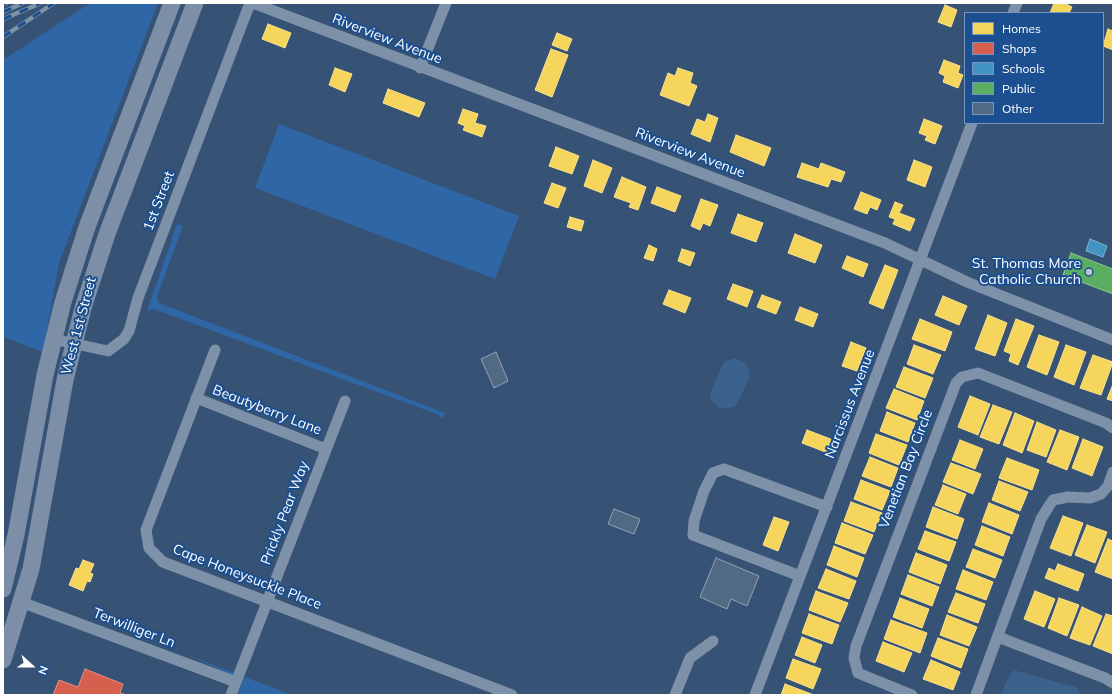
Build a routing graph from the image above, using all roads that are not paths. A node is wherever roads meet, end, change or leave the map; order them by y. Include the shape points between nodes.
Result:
1 (172, 3) edge
2 (195, 3) edge
3 (251, 3) edge
4 (446, 3) edge
5 (420, 68) junction
6 (972, 124) edge
7 (920, 260) junction
8 (53, 339) junction
9 (1113, 340) edge
10 (73, 345) junction
11 (214, 350) dead end
12 (196, 398) junction
13 (345, 401) dead end
14 (1113, 428) edge
15 (326, 449) junction
16 (1113, 472) edge
17 (827, 506) junction
18 (800, 576) junction
19 (3, 589) edge
20 (266, 601) junction
21 (22, 602) junction
22 (998, 637) junction
23 (713, 641) dead end
24 (3, 660) edge
25 (236, 682) junction
26 (1113, 683) edge
27 (231, 695) edge
28 (512, 695) edge
29 (675, 695) edge
30 (755, 695) edge
31 (912, 695) edge
32 (976, 695) edge

1 - 8 main road, West 1st Street via 79,249
2 - 10 main road, West 1st Street via 99,256
3 - 5 street, Riverview Avenue
3 - 10 street, 1st Street via 138,298 129,331 124,339 108,350
4 - 5 street
5 - 7 street, Riverview Avenue via 885,243
6 - 7 street, Narcissus Avenue
7 - 9 street, Riverview Avenue via 966,282
7 - 17 street, Narcissus Avenue
8 - 10 street, 1st Street
8 - 19 main road, West 1st Street via 19,521
10 - 21 main road, West 1st Street via 39,531
11 - 12 street, Cape Honeysuckle Place
12 - 15 street, Beautyberry Lane
12 - 20 street, Cape Honeysuckle Place via 146,530 149,548 163,562
13 - 15 street, Prickly Pear Way
14 - 31 street, Venetian Bay Circle via 978,373 962,377 956,383 855,652 858,673
15 - 20 street, Prickly Pear Way
16 - 22 street via 1108,486 1100,494 1090,498 1068,497 1053,500 1041,519
17 - 18 street, Narcissus Avenue
17 - 18 street via 724,469 714,473 704,491 694,521 693,535
18 - 30 street, Narcissus Avenue
20 - 25 street, Prickly Pear Way
20 - 28 street, Cape Honeysuckle Place
21 - 24 main road, West 1st Street
21 - 25 street, Terwilliger Ln
22 - 26 street
22 - 32 street
23 - 29 street via 690,658
25 - 27 street, Prickly Pear Way

